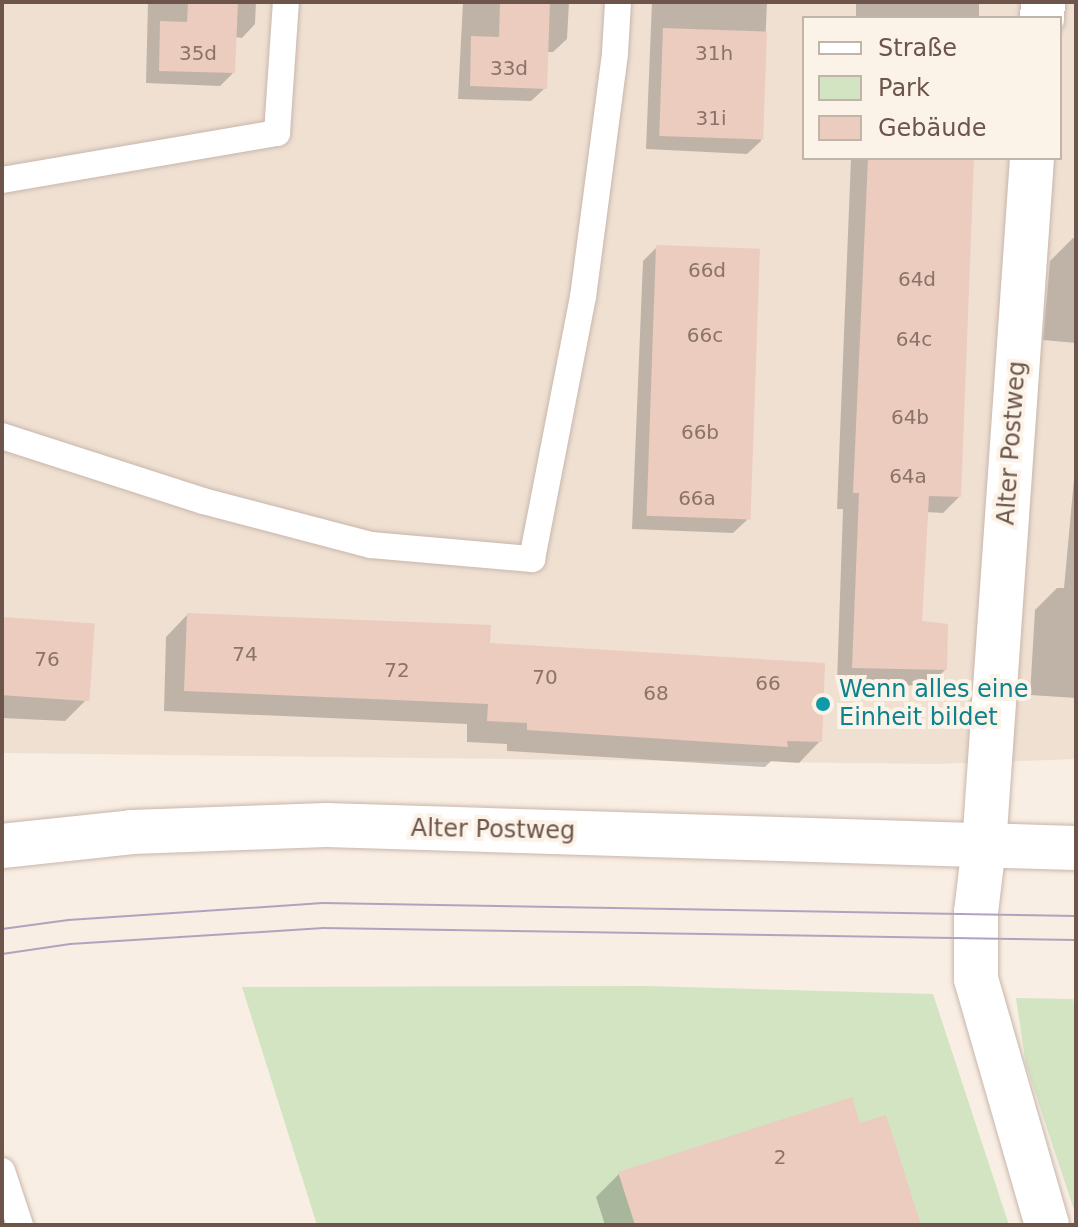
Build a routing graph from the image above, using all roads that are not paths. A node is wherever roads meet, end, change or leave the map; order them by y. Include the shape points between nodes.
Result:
1 (286, 2) edge
2 (618, 2) edge
3 (1032, 160) edge
4 (2, 180) edge
5 (2, 436) edge
6 (2, 846) edge
7 (984, 846) junction
8 (1076, 848) edge
9 (2, 1171) edge
10 (20, 1225) edge
11 (1047, 1225) edge

1 - 4 lane via 277,133
2 - 5 lane via 583,297 532,559 371,545 203,501
3 - 7 street, Alter Postweg
6 - 7 street, Alter Postweg via 132,832 326,825
7 - 8 street, Alter Postweg
7 - 11 street via 976,912 976,979
9 - 10 lane

